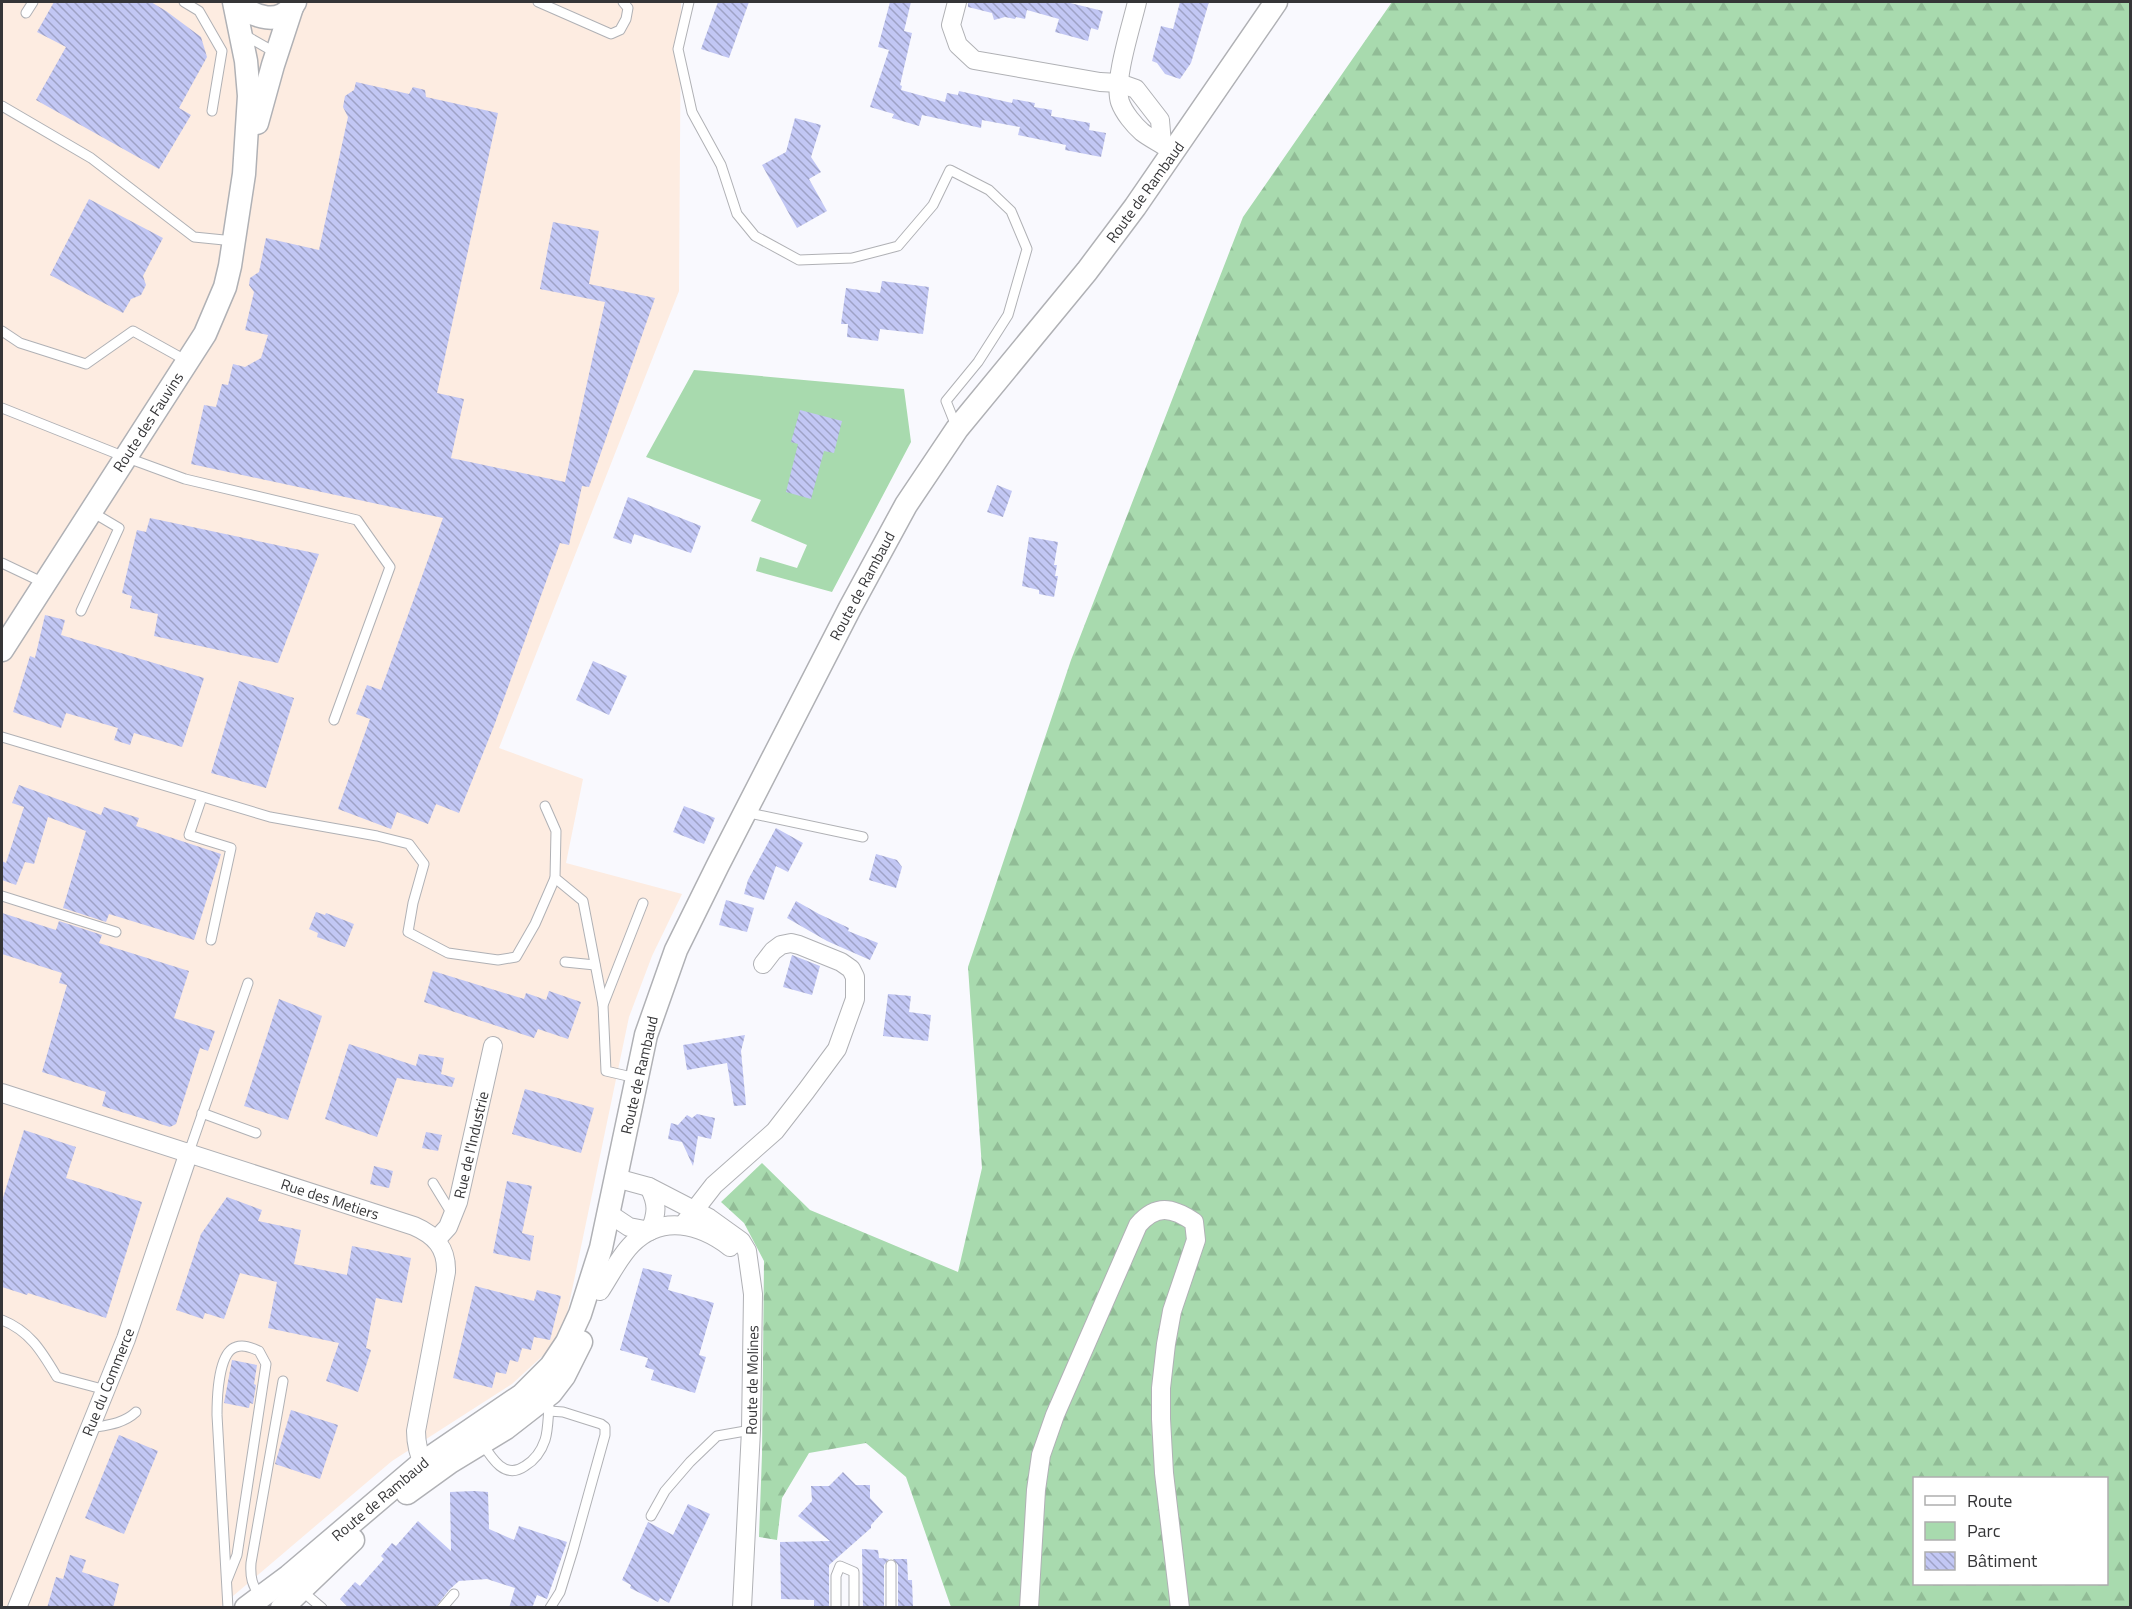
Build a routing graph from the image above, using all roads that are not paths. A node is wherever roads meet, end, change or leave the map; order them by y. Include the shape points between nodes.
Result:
1 (33, 2) edge
2 (184, 2) edge
3 (235, 2) edge
4 (538, 2) edge
5 (623, 2) edge
6 (689, 2) edge
7 (957, 2) edge
8 (1137, 2) edge
9 (1276, 2) edge
10 (293, 4) edge
11 (26, 13) dead end
12 (241, 33) junction
13 (276, 53) junction
14 (1119, 83) junction
15 (2, 106) edge
16 (212, 111) dead end
17 (1168, 149) junction
18 (244, 174) junction
19 (234, 241) junction
20 (2, 331) edge
21 (188, 361) junction
22 (2, 408) edge
23 (957, 429) junction
24 (125, 457) junction
25 (90, 510) junction
26 (2, 563) edge
27 (44, 583) junction
28 (81, 611) dead end
29 (2, 650) edge
30 (334, 720) dead end
31 (2, 737) edge
32 (201, 798) junction
33 (545, 806) dead end
34 (744, 812) junction
35 (863, 837) dead end
36 (555, 878) junction
37 (2, 896) edge
38 (642, 903) dead end
39 (116, 932) dead end
40 (211, 940) dead end
41 (565, 962) dead end
42 (764, 964) dead end
43 (595, 965) junction
44 (248, 983) dead end
45 (603, 1005) junction
46 (493, 1046) dead end
47 (636, 1078) junction
48 (2, 1093) edge
49 (202, 1113) junction
50 (256, 1133) dead end
51 (189, 1152) junction
52 (616, 1178) junction
53 (433, 1183) dead end
54 (648, 1187) junction
55 (694, 1210) junction
56 (608, 1213) junction
57 (453, 1216) junction
58 (683, 1225) junction
59 (650, 1231) junction
60 (437, 1239) junction
61 (601, 1248) junction
62 (751, 1271) junction
63 (600, 1291) junction
64 (2, 1320) edge
65 (551, 1366) junction
66 (283, 1381) dead end
67 (106, 1390) junction
68 (550, 1402) junction
69 (136, 1412) dead end
70 (90, 1428) junction
71 (751, 1430) junction
72 (482, 1443) junction
73 (428, 1468) junction
74 (651, 1516) dead end
75 (891, 1565) dead end
76 (227, 1580) junction
77 (307, 1582) junction
78 (454, 1594) dead end
79 (254, 1604) edge
80 (17, 1608) edge
81 (228, 1608) edge
82 (282, 1608) edge
83 (322, 1608) edge
84 (442, 1608) edge
85 (550, 1608) edge
86 (742, 1608) edge
87 (836, 1608) edge
88 (854, 1608) edge
89 (891, 1608) edge
90 (1029, 1608) edge
91 (1180, 1608) edge

1 - 11 lane
2 - 16 lane via 199,11 222,51
3 - 10 street via 246,11 267,17 286,12
3 - 12 street, Route des Fauvins
4 - 5 lane via 610,34 620,30 626,19 628,9
6 - 23 lane via 678,49 692,112 721,165 737,214 755,236 799,260 852,258 898,246 933,205 950,170 989,190 1011,211 1027,249 1008,315 978,362 946,401
7 - 14 street via 951,25 958,45 974,60
8 - 14 street
9 - 17 street, Route de Rambaud
10 - 13 street, Route des Fauvins
12 - 13 lane
12 - 18 street, Route des Fauvins via 249,96
13 - 18 street, Route des Fauvins
14 - 17 street via 1120,102 1129,117
15 - 19 lane via 91,158 194,237
17 - 23 street, Route de Rambaud via 1136,207
18 - 19 street, Route des Fauvins
19 - 21 street, Route des Fauvins via 225,287 205,334
20 - 21 lane via 20,343 86,364 133,331
21 - 24 street, Route des Fauvins
22 - 24 lane
23 - 34 street, Route de Rambaud via 877,557
24 - 25 street, Route des Fauvins
24 - 30 lane via 185,479 357,520 390,567
25 - 27 street, Route des Fauvins
25 - 28 lane via 119,528
26 - 27 lane
27 - 29 street, Route des Fauvins
31 - 32 lane
32 - 36 lane via 270,817 409,844 424,864 408,932 448,953 498,960 516,957
32 - 40 lane via 189,835 231,848
33 - 36 lane via 556,831
34 - 35 lane
34 - 47 street, Route de Rambaud via 676,951 646,1035
36 - 43 lane via 583,901
37 - 39 lane
38 - 45 lane
41 - 43 lane
42 - 55 street via 781,945 799,945 851,969 855,999 837,1048 806,1091 775,1131 714,1185
43 - 45 lane
44 - 49 lane
45 - 47 lane via 606,1071
46 - 57 street, Rue de l'Industrie
47 - 52 street, Route de Rambaud
48 - 51 street, Rue des Metiers
49 - 50 lane
49 - 51 lane
51 - 60 street, Rue des Metiers via 414,1226
51 - 67 street, Rue du Commerce
52 - 54 street, Route de Molines
52 - 56 street, Route de Rambaud
53 - 57 lane
54 - 55 street, Route de Molines
54 - 59 street via 657,1206
55 - 58 street
55 - 62 street, Route de Molines via 741,1241
56 - 59 street via 629,1227
56 - 61 street, Route de Rambaud
57 - 60 street, Rue de l'Industrie
58 - 59 street
58 - 62 street via 718,1237
59 - 63 street via 630,1246
60 - 73 street via 447,1260 446,1272 416,1431 416,1445
61 - 63 street, Route de Rambaud
61 - 65 street, Route de Rambaud via 580,1314
62 - 71 street, Route de Molines
63 - 68 street, Route de Rambaud via 576,1355
64 - 67 lane via 29,1336 57,1377
65 - 72 lane via 532,1396 483,1433
65 - 73 street, Route de Rambaud via 522,1395
66 - 79 lane via 251,1563
67 - 70 street, Rue du Commerce
68 - 72 street, Route de Rambaud
68 - 72 lane via 545,1439 535,1460 518,1471 506,1471 493,1461
68 - 85 lane via 563,1412 605,1427 573,1550 560,1592
69 - 70 lane via 120,1422
70 - 80 street, Rue du Commerce
71 - 74 lane via 717,1436 664,1491
71 - 86 street, Route de Molines
72 - 73 street, Route de Rambaud
73 - 77 street, Route de Rambaud via 404,1495
73 - 79 street, Route de Rambaud
75 - 89 lane
76 - 76 lane via 218,1383 228,1352 247,1346 259,1351 266,1364 237,1555
76 - 81 lane
77 - 82 street, Route de Rambaud
77 - 83 lane
78 - 84 lane
87 - 88 lane via 836,1576 840,1566 854,1572
90 - 91 street via 1036,1490 1041,1455 1055,1415 1138,1225 1147,1214 1170,1209 1194,1222 1196,1240 1172,1311 1161,1408 1164,1473

